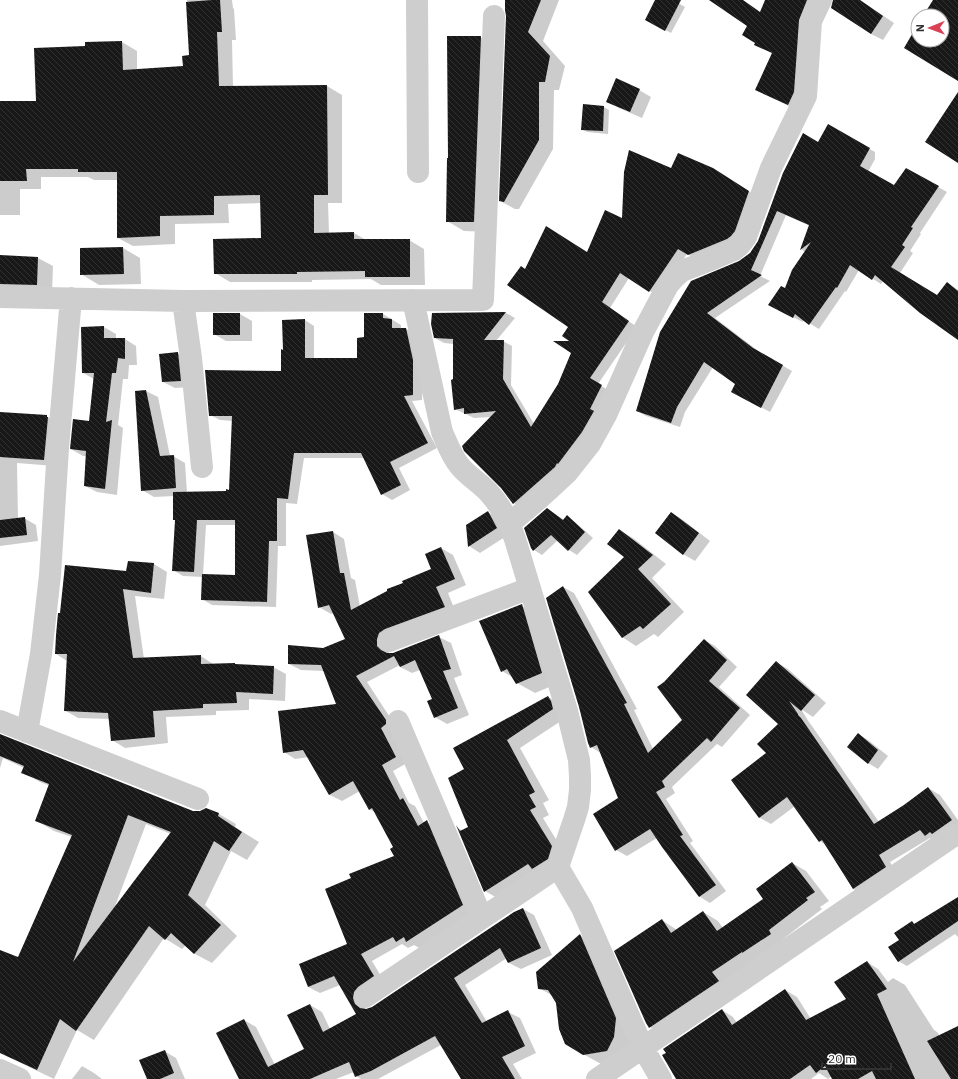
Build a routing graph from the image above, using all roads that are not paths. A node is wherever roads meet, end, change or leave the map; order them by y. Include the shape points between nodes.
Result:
1 (417, 0) edge
2 (821, 0) edge
3 (494, 16) dead end
4 (418, 172) dead end
5 (0, 297) edge
6 (71, 298) junction
7 (413, 300) junction
8 (183, 301) junction
9 (202, 467) dead end
10 (510, 522) junction
11 (530, 588) junction
12 (389, 640) dead end
13 (0, 721) edge
14 (398, 721) dead end
15 (27, 732) junction
16 (198, 799) dead end
17 (958, 835) edge
18 (558, 867) junction
19 (482, 918) junction
20 (365, 997) dead end
21 (643, 1048) junction
22 (0, 1070) edge
23 (20, 1079) edge
24 (597, 1079) edge
25 (661, 1079) edge

1 - 4 street
2 - 10 street via 811,21 806,96 771,168 746,237 734,250 682,271 668,285 590,444 567,473
3 - 7 street via 483,300
5 - 6 street
6 - 8 street
6 - 15 street via 50,575 41,654
7 - 8 street
7 - 10 street via 442,432 450,451 458,464 490,493
8 - 9 street
10 - 11 street
11 - 12 street
11 - 18 street via 579,760 578,807
13 - 15 street
14 - 19 street
15 - 16 street
17 - 21 street
18 - 19 street
18 - 21 street via 582,908
19 - 20 street
21 - 24 street
21 - 25 street
22 - 23 street

